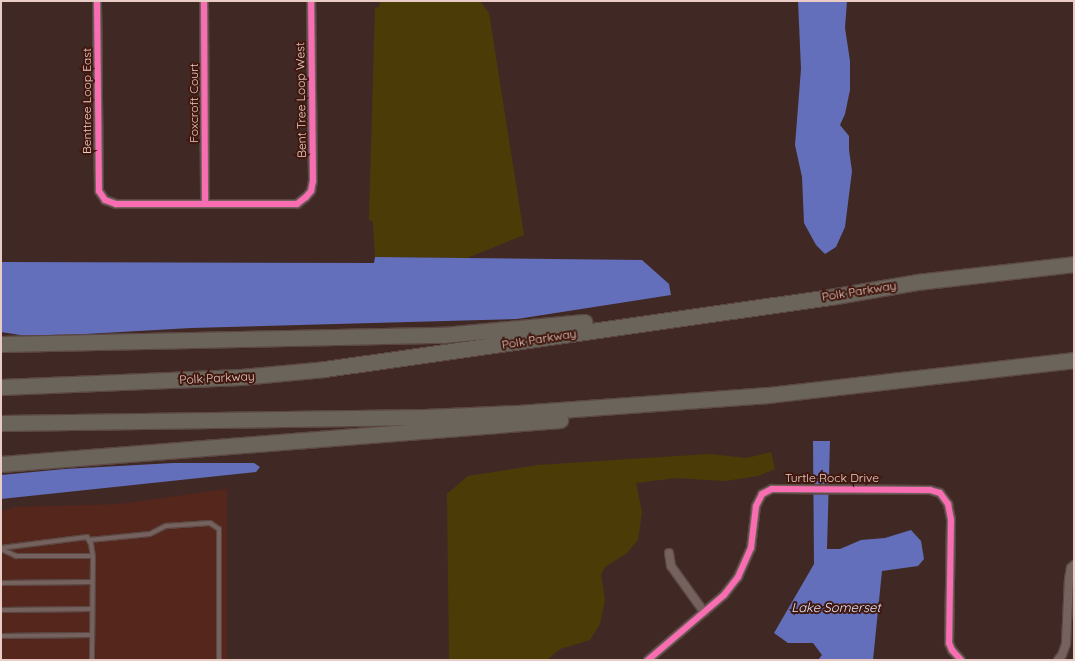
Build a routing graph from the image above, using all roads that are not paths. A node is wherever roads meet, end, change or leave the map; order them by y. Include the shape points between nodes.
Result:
1 (97, 1) edge
2 (311, 1) edge
3 (204, 2) edge
4 (205, 203) junction
5 (1074, 264) edge
6 (748, 307) junction
7 (1, 344) edge
8 (1074, 360) edge
9 (1, 388) edge
10 (768, 395) junction
11 (1, 423) edge
12 (1, 464) edge
13 (89, 540) junction
14 (1, 549) edge
15 (670, 553) dead end
16 (93, 556) junction
17 (1074, 565) edge
18 (1, 582) edge
19 (92, 582) junction
20 (92, 609) junction
21 (1, 610) edge
22 (704, 612) junction
23 (92, 635) junction
24 (1, 636) edge
25 (92, 660) edge
26 (219, 660) edge
27 (648, 660) edge
28 (961, 660) edge
29 (1058, 660) edge

1 - 4 street, Benttree Loop East via 99,190 105,200 116,204
2 - 4 street, Bent Tree Loop West via 311,190 297,204
3 - 4 street, Foxcroft Court
5 - 6 highway, Polk Parkway via 917,282
6 - 7 highway via 713,307 443,335
6 - 9 highway, Polk Parkway via 325,369 241,377
8 - 10 highway
10 - 11 highway via 632,406 425,417
10 - 12 highway via 710,406 533,423
13 - 14 lane via 83,536
13 - 16 lane
13 - 26 lane via 150,534 166,526 210,523 219,530
14 - 16 lane via 16,556
15 - 22 street via 671,566
16 - 19 lane
17 - 29 street via 1068,579 1066,644
18 - 19 lane
19 - 20 lane
20 - 21 lane
20 - 23 lane
22 - 27 street, Turtle Rock Drive
22 - 28 street, Turtle Rock Drive via 724,595 738,577 751,548 756,506 762,494 772,489 930,490 940,493 948,504 951,520 949,643
23 - 24 lane
23 - 25 lane

